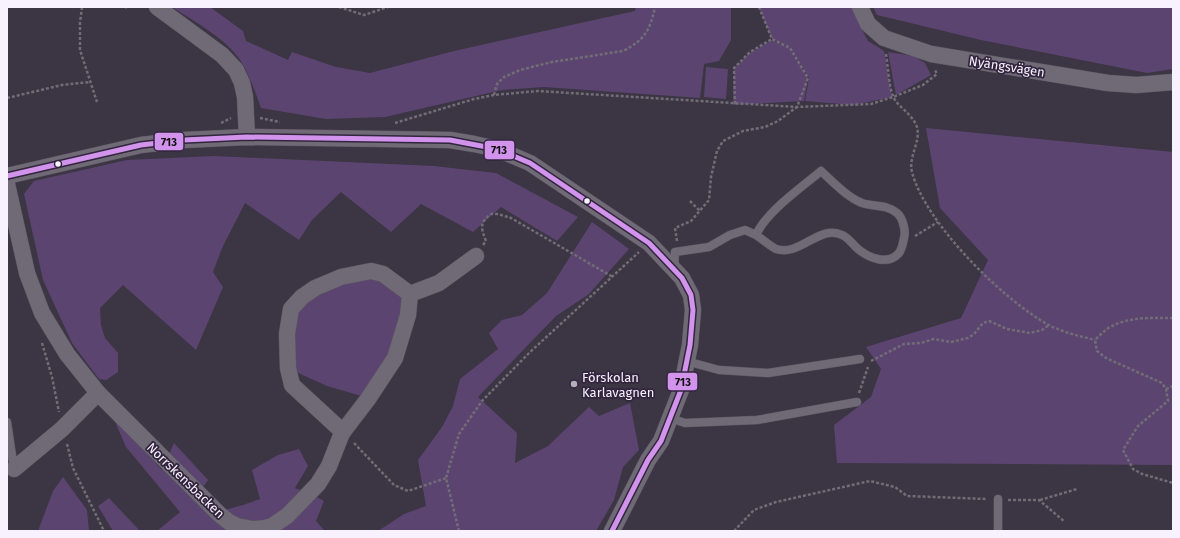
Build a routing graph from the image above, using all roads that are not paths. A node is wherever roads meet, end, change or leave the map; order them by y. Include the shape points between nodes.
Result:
1 (157, 7) edge
2 (860, 7) edge
3 (1173, 82) edge
4 (247, 137) junction
5 (7, 176) edge
6 (7, 184) edge
7 (756, 235) junction
8 (476, 256) road end
9 (674, 269) junction
10 (410, 294) junction
11 (860, 359) road end
12 (686, 361) junction
13 (98, 393) junction
14 (857, 402) dead end
15 (670, 418) junction
16 (7, 422) edge
17 (343, 432) junction
18 (10, 470) edge
19 (998, 499) road end
20 (612, 531) edge
21 (998, 531) edge

1 - 4 street via 227,59 236,70 245,97
2 - 3 street, Nyängsvägen via 868,24 884,38 931,54 1108,83 1136,85
4 - 5 street via 141,145
4 - 9 street via 450,140 497,149 530,163 649,243
6 - 13 street, Norrskensbacken via 27,273 42,313 67,354
7 - 7 lane via 775,248 786,250 795,249 830,232 843,235 869,256 882,260 892,259 900,252 905,236 898,214 890,208 862,203 821,171 790,196 761,225
7 - 9 lane via 745,230 709,247 675,252
8 - 10 street via 439,283
9 - 12 street via 682,278 690,295 693,310
10 - 17 street, Norrskensbacken via 408,315 394,358
10 - 17 street via 383,274 371,271 341,278 315,288 302,297 292,309 287,334 288,368 292,385
11 - 12 lane via 768,373 719,370
12 - 15 street via 681,390
13 - 17 street, Norrskensbacken via 220,514 229,522 246,528 272,526 287,516 321,480
13 - 18 street via 62,429
14 - 15 lane via 758,420 685,423
15 - 20 street via 661,441 648,460
16 - 18 lane
19 - 21 lane

